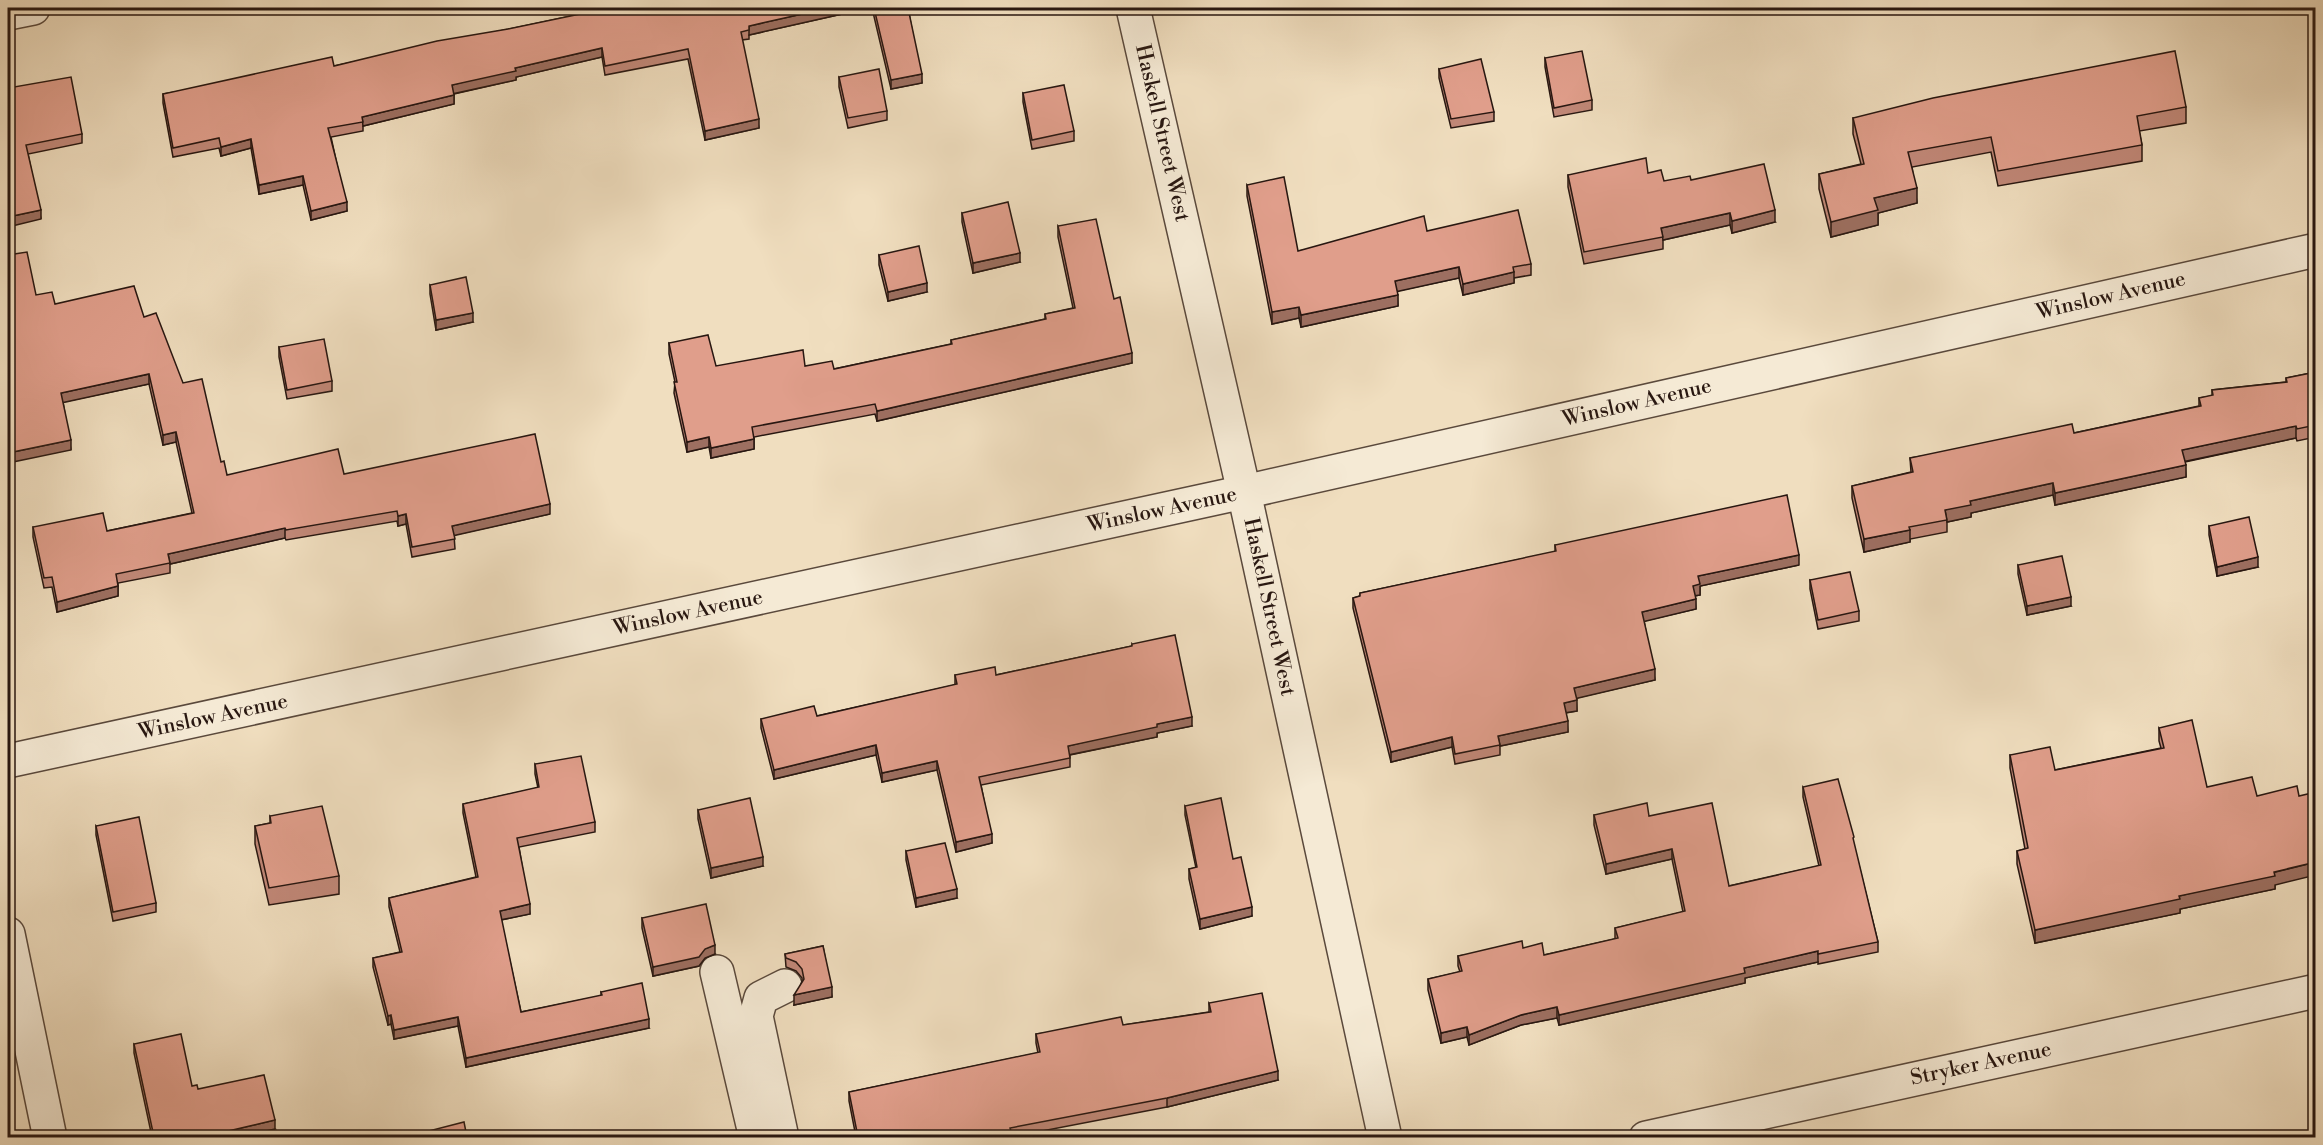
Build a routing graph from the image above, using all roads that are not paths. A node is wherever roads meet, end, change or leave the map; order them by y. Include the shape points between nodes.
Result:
1 (33, 8) edge
2 (1133, 8) edge
3 (8, 13) edge
4 (2316, 250) edge
5 (1244, 492) junction
6 (8, 761) edge
7 (8, 934) edge
8 (717, 972) dead end
9 (784, 986) dead end
10 (2316, 991) edge
11 (50, 1137) edge
12 (756, 1137) edge
13 (782, 1137) edge
14 (1385, 1137) edge
15 (1646, 1137) edge

1 - 3 street
2 - 5 street, Haskell Street West
4 - 5 street, Winslow Avenue
5 - 6 street, Winslow Avenue
5 - 14 street, Haskell Street West
7 - 11 street
8 - 12 street
9 - 13 street via 760,998 756,1016
10 - 15 street, Stryker Avenue

